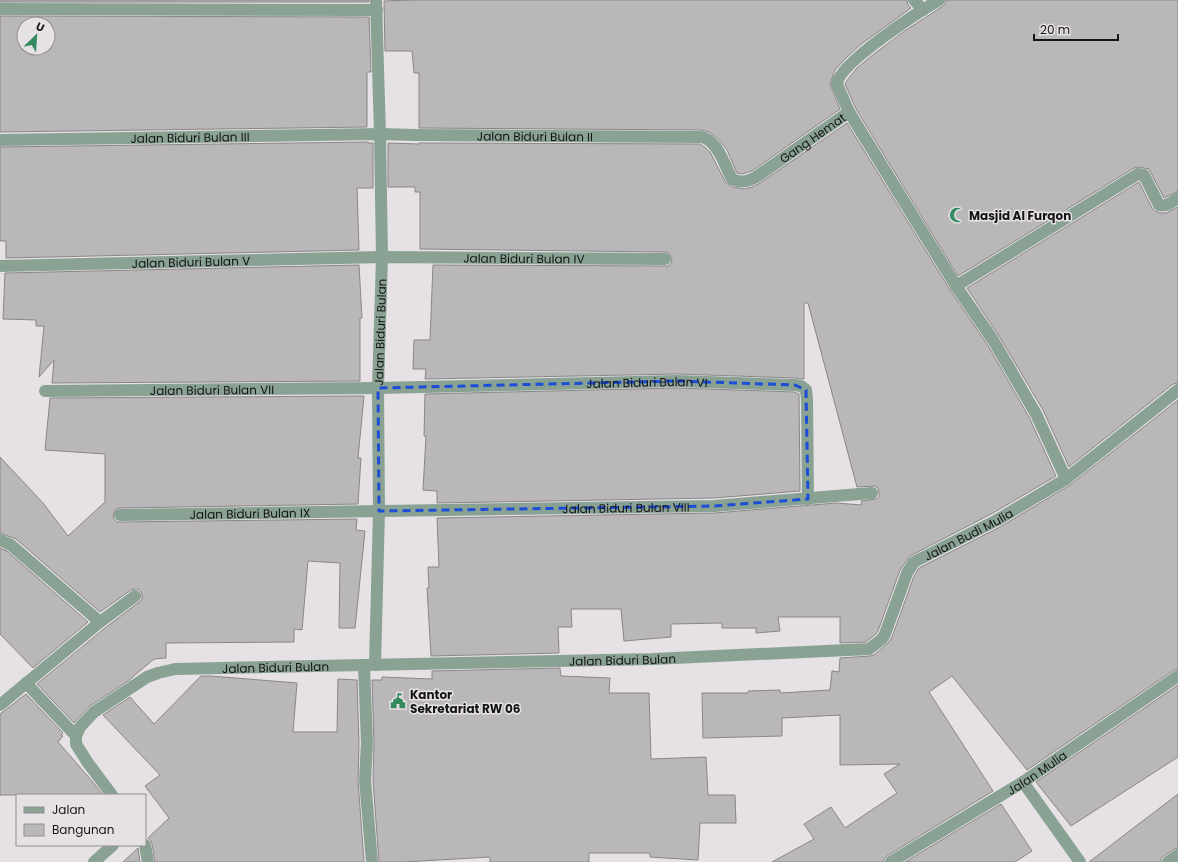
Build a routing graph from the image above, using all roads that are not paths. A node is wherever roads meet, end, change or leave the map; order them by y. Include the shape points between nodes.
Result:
1 (914, 0) edge
2 (939, 0) edge
3 (376, 5) edge
4 (0, 9) edge
5 (923, 10) junction
6 (849, 112) junction
7 (380, 134) junction
8 (689, 137) joint
9 (0, 140) edge
10 (1178, 198) edge
11 (382, 257) junction
12 (665, 259) dead end
13 (0, 266) edge
14 (956, 286) junction
15 (378, 388) junction
16 (1178, 390) edge
17 (45, 391) dead end
18 (1066, 479) junction
19 (872, 493) dead end
20 (808, 499) junction
21 (379, 511) junction
22 (120, 515) dead end
23 (0, 540) edge
24 (135, 596) dead end
25 (100, 622) junction
26 (869, 649) joint
27 (369, 665) junction
28 (1178, 676) edge
29 (26, 683) junction
30 (0, 705) edge
31 (76, 736) junction
32 (1023, 782) junction
33 (111, 794) edge
34 (112, 846) edge
35 (145, 846) edge
36 (1178, 855) edge
37 (94, 862) edge
38 (148, 862) edge
39 (372, 862) edge
40 (891, 862) edge
41 (1080, 862) edge
42 (1168, 862) edge

1 - 5 street
2 - 5 street, Gang Hemat
3 - 4 street
3 - 7 street, Jalan Biduri Bulan
5 - 6 street, Gang Hemat via 877,41 842,73 837,84
6 - 8 street, Gang Hemat via 756,177 742,182 732,179 710,140 706,137
6 - 14 street
7 - 8 street, Jalan Biduri Bulan II
7 - 9 street, Jalan Biduri Bulan III
7 - 11 street, Jalan Biduri Bulan
10 - 14 street via 1167,205 1160,205 1144,175 1138,174
11 - 12 street, Jalan Biduri Bulan IV
11 - 13 street, Jalan Biduri Bulan V
11 - 15 street, Jalan Biduri Bulan
14 - 18 street via 993,340 1036,414
15 - 17 street, Jalan Biduri Bulan VII
15 - 20 street, Jalan Biduri Bulan VI via 677,381 801,386 806,390 807,399
15 - 21 street, Jalan Biduri Bulan
16 - 18 street, Jalan Budi Mulia
18 - 26 street, Jalan Budi Mulia via 997,520 914,562 907,574 885,634
19 - 20 street, Jalan Biduri Bulan VIII
20 - 21 street, Jalan Biduri Bulan VIII via 714,506
21 - 22 street, Jalan Biduri Bulan IX
21 - 27 street, Jalan Biduri Bulan
23 - 25 street via 11,545
24 - 25 street
25 - 29 street
26 - 27 street, Jalan Biduri Bulan via 653,659
27 - 31 street, Jalan Biduri Bulan via 175,669 158,673 147,677 94,712 80,727
27 - 39 street via 366,780
28 - 32 street, Jalan Mulia
29 - 30 street
29 - 31 street
31 - 33 street via 76,744
32 - 40 street, Jalan Mulia
32 - 41 street
34 - 37 street
35 - 38 street
36 - 42 street

